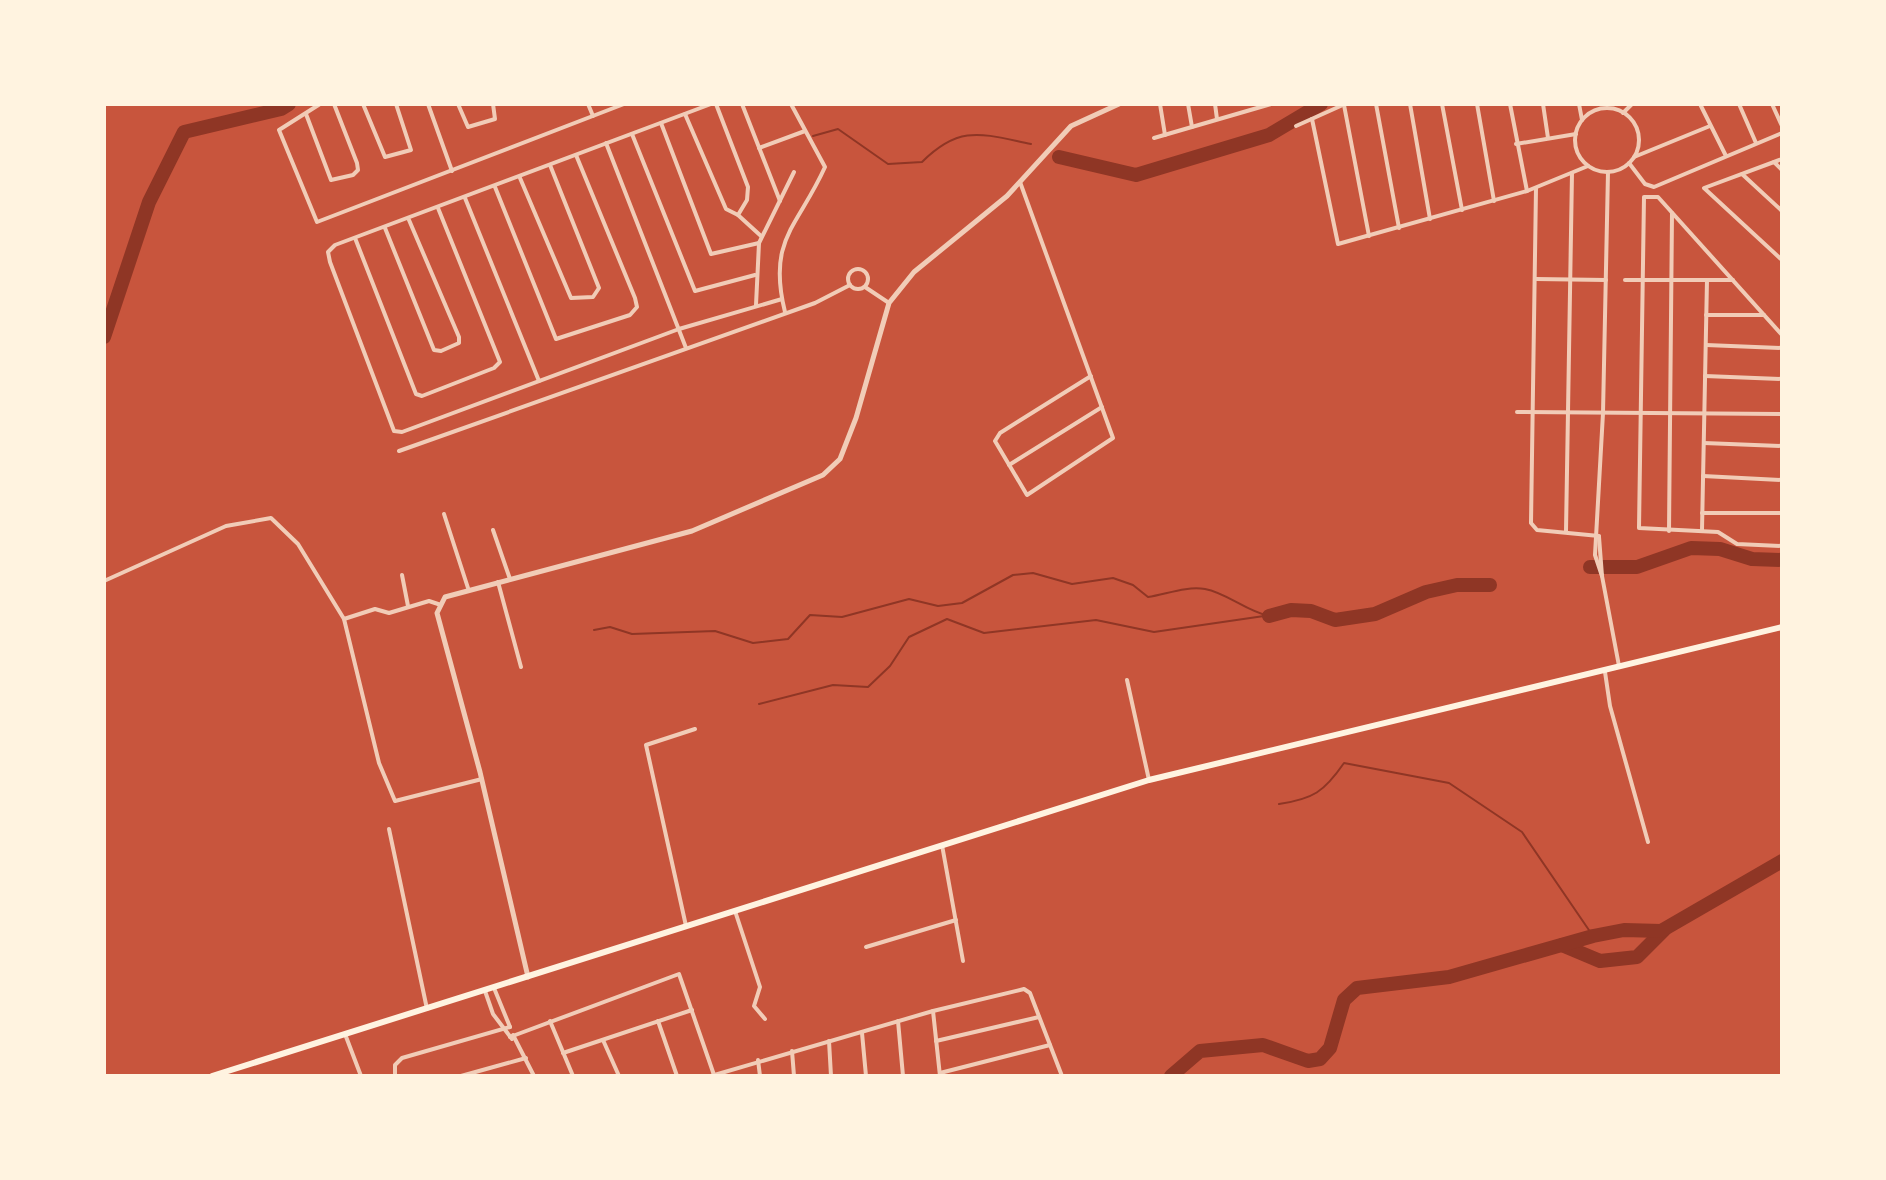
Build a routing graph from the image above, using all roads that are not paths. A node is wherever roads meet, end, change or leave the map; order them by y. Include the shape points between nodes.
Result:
1 (320, 104) edge
2 (334, 104) edge
3 (363, 104) edge
4 (396, 104) edge
5 (428, 104) edge
6 (458, 104) edge
7 (493, 104) edge
8 (523, 104) edge
9 (533, 104) edge
10 (588, 104) edge
11 (624, 104) edge
12 (713, 104) edge
13 (742, 104) edge
14 (791, 104) edge
15 (1119, 104) edge
16 (1160, 104) edge
17 (1188, 104) edge
18 (1215, 104) edge
19 (1242, 104) edge
20 (1271, 104) edge
21 (1344, 104) edge
22 (1376, 104) edge
23 (1410, 104) edge
24 (1442, 104) edge
25 (1477, 104) edge
26 (1510, 104) edge
27 (1543, 104) edge
28 (1579, 104) edge
29 (1632, 104) edge
30 (1700, 104) edge
31 (1739, 104) edge
32 (1772, 104) edge
33 (1614, 107) edge
34 (1243, 112) junction
35 (1623, 113) junction
36 (306, 114) junction
37 (685, 114) junction
38 (593, 116) junction
39 (1217, 119) junction
40 (1312, 119) junction
41 (1582, 120) junction
42 (661, 123) junction
43 (1296, 126) dead end
44 (1710, 126) junction
45 (1782, 126) edge
46 (1192, 127) junction
47 (805, 131) junction
48 (1782, 133) edge
49 (632, 134) junction
50 (1576, 134) junction
51 (1165, 135) junction
52 (1154, 138) dead end
53 (1548, 138) junction
54 (606, 143) junction
55 (1756, 143) junction
56 (1516, 144) junction
57 (759, 148) junction
58 (576, 155) junction
59 (1726, 156) junction
60 (1782, 159) edge
61 (1631, 160) junction
62 (1774, 162) junction
63 (550, 165) junction
64 (1588, 166) junction
65 (1782, 170) edge
66 (452, 171) junction
67 (794, 172) dead end
68 (1608, 172) junction
69 (1572, 173) junction
70 (1742, 174) junction
71 (520, 178) junction
72 (1020, 182) junction
73 (495, 187) junction
74 (1536, 188) junction
75 (1527, 191) junction
76 (465, 198) junction
77 (780, 201) junction
78 (1494, 201) junction
79 (438, 207) junction
80 (1462, 210) junction
81 (1672, 211) junction
82 (1782, 211) edge
83 (738, 215) junction
84 (1430, 219) junction
85 (409, 220) junction
86 (385, 228) junction
87 (1399, 228) junction
88 (761, 236) junction
89 (1369, 237) junction
90 (355, 238) junction
91 (759, 243) junction
92 (1782, 260) edge
93 (755, 275) junction
94 (1536, 279) junction
95 (1570, 279) junction
96 (1606, 280) junction
97 (1625, 280) dead end
98 (1671, 280) junction
99 (1707, 280) junction
100 (1733, 280) junction
101 (1643, 281) junction
102 (850, 285) junction
103 (865, 287) junction
104 (782, 299) junction
105 (889, 303) junction
106 (756, 305) junction
107 (785, 312) junction
108 (1706, 315) junction
109 (1764, 315) junction
110 (679, 329) junction
111 (1782, 335) edge
112 (1706, 345) junction
113 (686, 348) junction
114 (1782, 348) edge
115 (1091, 376) junction
116 (1705, 376) junction
117 (1782, 379) edge
118 (539, 381) junction
119 (1102, 407) junction
120 (1517, 412) dead end
121 (1535, 412) junction
122 (1568, 412) junction
123 (1603, 413) junction
124 (1639, 413) junction
125 (1670, 414) junction
126 (1704, 414) junction
127 (1782, 414) edge
128 (1704, 443) junction
129 (1782, 446) edge
130 (399, 451) dead end
131 (1009, 465) junction
132 (1703, 476) junction
133 (1782, 480) edge
134 (1702, 513) junction
135 (1782, 513) edge
136 (444, 514) dead end
137 (493, 530) dead end
138 (1669, 531) junction
139 (1702, 531) junction
140 (1566, 532) junction
141 (1598, 536) junction
142 (1782, 546) edge
143 (402, 575) dead end
144 (510, 579) junction
145 (104, 581) edge
146 (498, 582) junction
147 (468, 588) junction
148 (441, 605) junction
149 (408, 606) junction
150 (344, 619) junction
151 (1782, 627) edge
152 (521, 667) dead end
153 (1619, 668) junction
154 (1605, 672) junction
155 (1127, 680) dead end
156 (695, 729) dead end
157 (482, 779) junction
158 (1149, 780) junction
159 (389, 829) dead end
160 (1648, 842) dead end
161 (942, 844) junction
162 (735, 911) junction
163 (956, 920) junction
164 (686, 927) junction
165 (866, 947) dead end
166 (963, 961) dead end
167 (528, 977) junction
168 (494, 988) junction
169 (485, 991) junction
170 (427, 1009) junction
171 (692, 1010) junction
172 (933, 1011) junction
173 (1039, 1017) junction
174 (765, 1019) dead end
175 (550, 1021) junction
176 (658, 1021) junction
177 (898, 1021) junction
178 (510, 1027) junction
179 (503, 1029) junction
180 (862, 1033) junction
181 (345, 1034) junction
182 (512, 1036) junction
183 (603, 1040) junction
184 (829, 1041) junction
185 (936, 1041) junction
186 (1050, 1045) junction
187 (792, 1051) junction
188 (563, 1053) junction
189 (526, 1058) junction
190 (758, 1060) junction
191 (723, 1074) edge
192 (940, 1074) edge
193 (212, 1076) edge
194 (361, 1076) edge
195 (395, 1076) edge
196 (461, 1076) edge
197 (534, 1076) edge
198 (573, 1076) edge
199 (619, 1076) edge
200 (677, 1076) edge
201 (712, 1076) edge
202 (760, 1076) edge
203 (794, 1076) edge
204 (831, 1076) edge
205 (866, 1076) edge
206 (903, 1076) edge
207 (1060, 1076) edge

1 - 36 street
2 - 36 street via 357,163 358,170 345,178 331,180 327,174
3 - 4 street via 385,157 411,150
5 - 66 street
6 - 7 street via 468,127 495,119
8 - 9 street
10 - 38 street
11 - 38 street
12 - 37 street
12 - 83 street via 748,187
13 - 57 street
14 - 47 street
15 - 72 street via 1071,126
16 - 51 street
17 - 46 street
18 - 39 street
19 - 34 street
20 - 34 street
21 - 40 street
21 - 89 street
22 - 87 street
23 - 84 street
24 - 80 street
25 - 78 street
26 - 56 street
27 - 53 street
28 - 41 street
29 - 35 street
30 - 44 street
31 - 55 street
32 - 45 street
33 - 35 street
33 - 41 street
34 - 39 street
35 - 61 street via 1638,138
36 - 66 street via 279,130 317,222
37 - 42 street
37 - 83 street via 726,209
38 - 66 street
39 - 46 street
40 - 43 street
40 - 89 street via 1334,239 1344,244
41 - 50 street
42 - 49 street
42 - 91 street via 711,254
44 - 59 street
44 - 61 street
46 - 51 street
47 - 57 street
47 - 104 street via 825,167 780,250
48 - 55 street
49 - 54 street
49 - 93 street via 695,291
50 - 53 street
50 - 64 street via 1580,157
51 - 52 street
53 - 56 street
54 - 58 street
54 - 110 street
55 - 59 street
56 - 75 street
57 - 77 street
58 - 63 street
58 - 73 street via 635,298 637,307 630,315 556,339
59 - 61 street via 1654,187 1645,184
60 - 62 street
61 - 68 street
62 - 65 street
62 - 70 street
63 - 71 street
63 - 71 street via 599,288 593,297 571,298
64 - 68 street
64 - 69 street
67 - 77 street
68 - 96 street
69 - 74 street
69 - 95 street
70 - 82 street
70 - 92 street via 1704,188
71 - 73 street
72 - 105 street via 914,272
72 - 115 street
73 - 76 street
74 - 75 street
74 - 94 street
75 - 78 street
76 - 79 street
76 - 118 street
77 - 88 street
78 - 80 street
79 - 85 street
79 - 90 street via 500,362 422,396 416,394
80 - 84 street
81 - 98 street
81 - 100 street
81 - 101 street via 1658,197 1644,197
83 - 88 street
84 - 87 street
85 - 86 street
85 - 86 street via 459,337 454,347 434,350
86 - 90 street
87 - 89 street
88 - 91 street
90 - 118 street via 328,252 394,431
91 - 93 street
93 - 106 street
94 - 95 street
94 - 121 street
95 - 96 street
95 - 122 street
96 - 123 street
97 - 101 street
98 - 99 street
98 - 101 street
98 - 125 street
99 - 100 street
99 - 108 street
100 - 109 street
101 - 124 street
102 - 103 street
102 - 103 street via 850,274 859,269 868,275
102 - 107 street
103 - 105 street
104 - 106 street
104 - 107 street
105 - 144 street via 856,418 840,459 823,475 692,531
106 - 110 street
107 - 113 street
108 - 109 street
108 - 112 street
109 - 111 street
110 - 113 street
110 - 118 street
112 - 114 street
112 - 116 street
113 - 130 street
115 - 119 street
115 - 131 street via 1000,433 995,441
116 - 117 street
116 - 126 street
119 - 131 street
119 - 131 street via 1113,438 1027,495
120 - 121 street
121 - 122 street
121 - 140 street via 1532,528
122 - 123 street
122 - 140 street
123 - 124 street
123 - 141 street
124 - 125 street
124 - 138 street via 1638,523 1643,531
125 - 126 street
125 - 138 street
126 - 127 street
126 - 128 street
128 - 129 street
128 - 132 street
132 - 133 street
132 - 134 street
134 - 135 street
134 - 139 street
136 - 147 street
137 - 144 street
138 - 139 street
139 - 142 street via 1718,532 1744,546
140 - 141 street
141 - 153 street
143 - 149 street
144 - 146 street
145 - 150 street via 226,526 271,518 298,544
146 - 147 street
146 - 152 street
147 - 148 street via 445,597
148 - 149 street via 429,601
148 - 157 street via 437,613
149 - 150 street
150 - 157 street via 379,763 395,801
151 - 153 main road
153 - 154 main road
154 - 158 main road
154 - 160 street
155 - 158 street
156 - 164 street via 646,745
157 - 167 street
158 - 161 main road
159 - 170 street
161 - 162 main road
161 - 163 street
162 - 164 main road
162 - 174 street via 760,987 754,1006
163 - 165 street
163 - 166 street
164 - 167 main road
167 - 168 main road
168 - 169 main road
168 - 178 street
169 - 170 main road
169 - 179 street
170 - 181 main road
171 - 175 street via 679,974
171 - 176 street
171 - 201 street
172 - 173 street via 1024,989
172 - 177 street
172 - 185 street
173 - 185 street
173 - 186 street
175 - 182 street
175 - 188 street
176 - 183 street
176 - 200 street
177 - 180 street
177 - 206 street
178 - 179 street
178 - 182 street
179 - 182 street
179 - 195 street via 402,1058
180 - 184 street
180 - 205 street
181 - 193 main road
181 - 194 street
182 - 189 street
183 - 188 street
183 - 199 street
184 - 187 street
184 - 204 street
185 - 192 street
186 - 192 street
186 - 207 street
187 - 190 street
187 - 203 street
188 - 198 street
189 - 196 street
189 - 197 street
190 - 191 street
190 - 202 street
191 - 201 street

